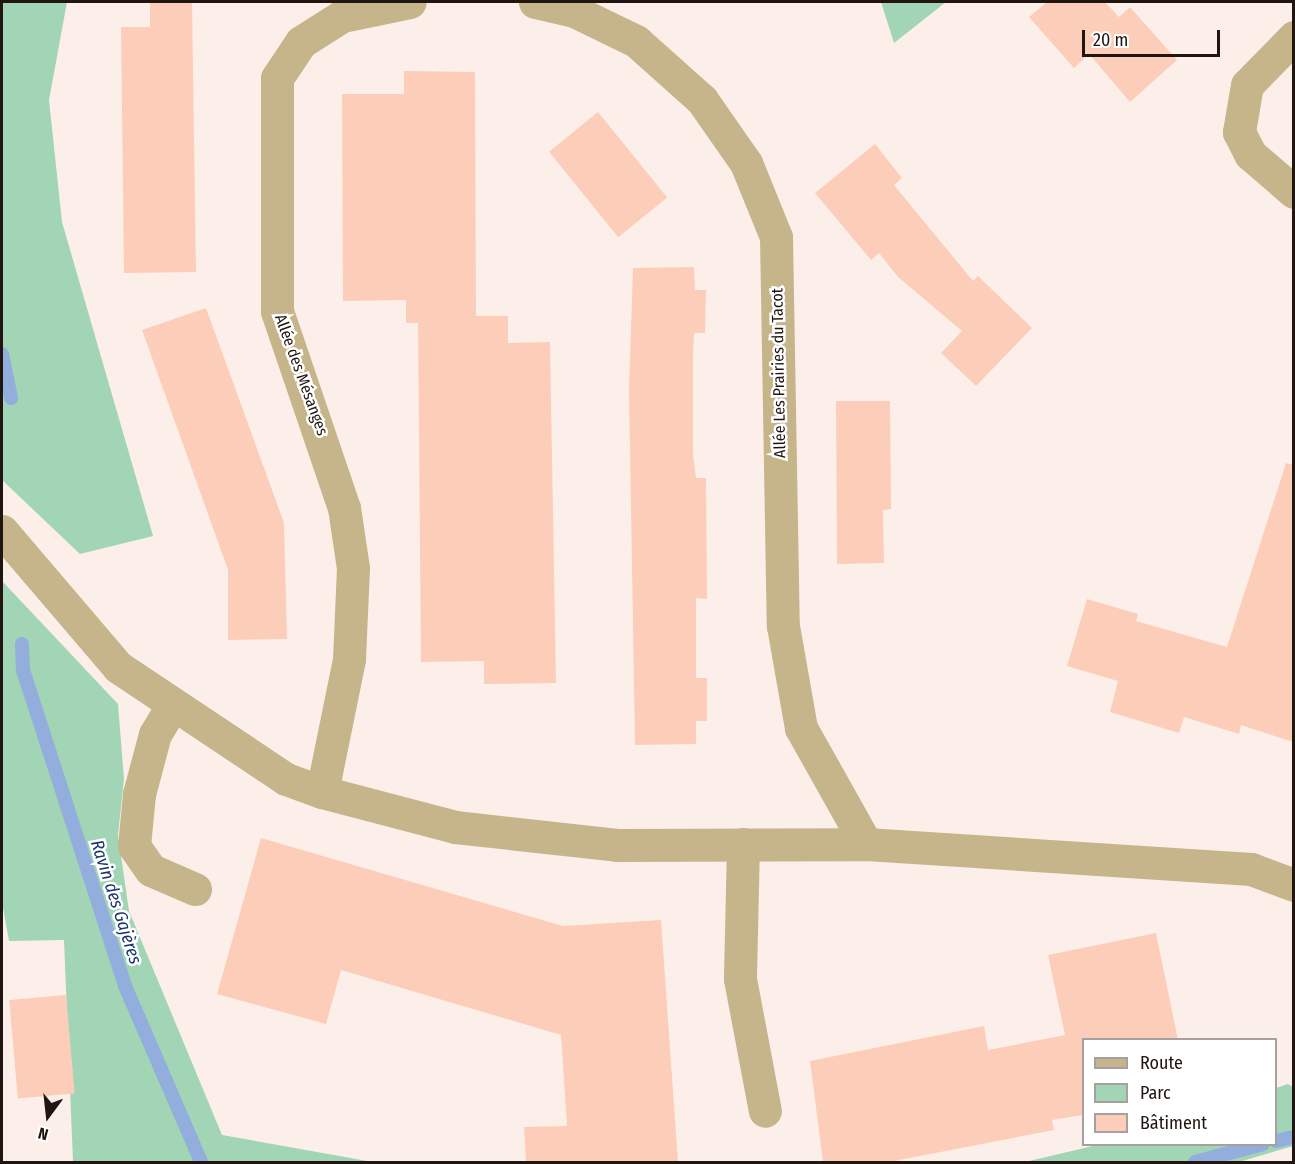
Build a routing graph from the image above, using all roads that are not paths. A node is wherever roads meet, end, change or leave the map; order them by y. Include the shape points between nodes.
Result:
1 (411, 2) edge
2 (535, 2) edge
3 (1293, 37) edge
4 (1293, 192) edge
5 (2, 531) edge
6 (172, 706) junction
7 (321, 792) junction
8 (743, 844) junction
9 (866, 844) junction
10 (1293, 885) edge
11 (195, 889) dead end
12 (765, 1111) dead end

1 - 7 street, Allée des Mésanges via 342,16 301,42 277,78 277,311 344,508 353,568 349,659
2 - 9 street, Allée Les Prairies du Tacot via 574,11 636,42 702,100 746,163 776,237 783,626 801,728
3 - 4 street via 1247,85 1239,132 1250,154
5 - 6 street via 118,667
6 - 7 street via 286,779
6 - 11 street via 156,734 142,785 134,846 151,870
7 - 8 street via 455,827 617,845
8 - 9 street
8 - 12 street via 740,979
9 - 10 street via 1251,869

